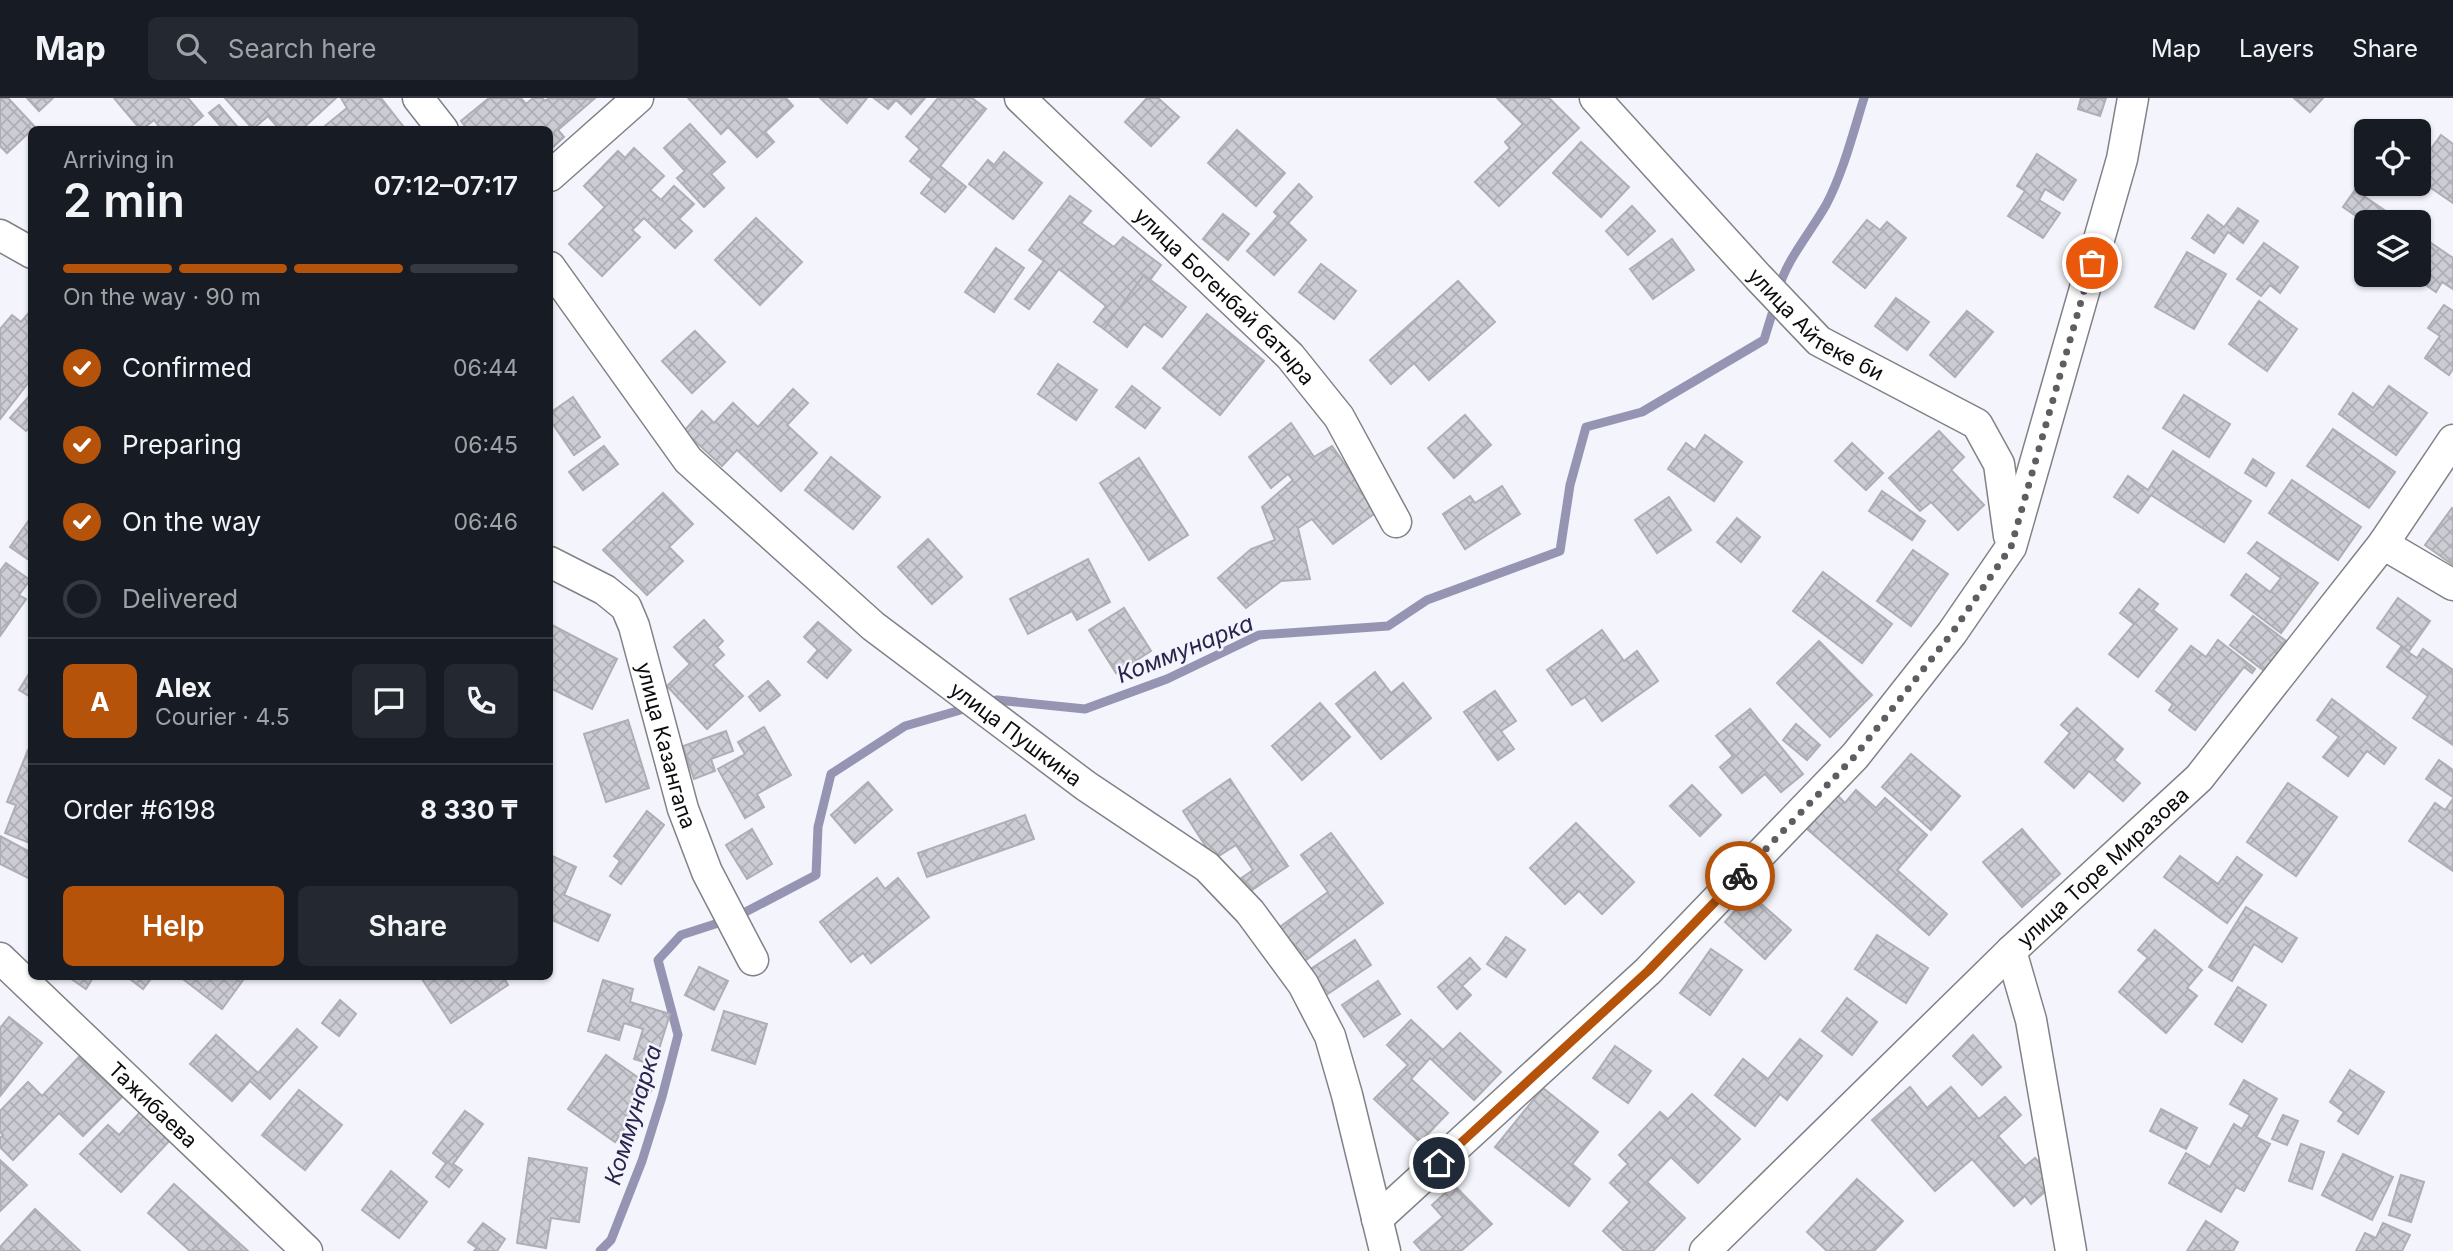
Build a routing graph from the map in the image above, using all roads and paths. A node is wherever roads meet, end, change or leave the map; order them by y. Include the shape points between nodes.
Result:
1 (418, 98) edge
2 (638, 98) edge
3 (1020, 98) edge
4 (1595, 98) edge
5 (2133, 98) edge
6 (440, 126) edge
7 (553, 173) edge
8 (0, 235) edge
9 (28, 251) edge
10 (553, 271) edge
11 (2453, 440) edge
12 (1396, 522) dead end
13 (2383, 544) junction
14 (2011, 547) junction
15 (553, 564) edge
16 (2453, 585) edge
17 (2011, 951) junction
18 (0, 958) edge
19 (754, 960) dead end
20 (1377, 1219) junction
21 (307, 1251) edge
22 (1385, 1251) edge
23 (1705, 1251) edge
24 (2071, 1251) edge

1 - 6 street
2 - 7 street
3 - 12 street, улица Богенбай батыра via 1290,356 1339,417
4 - 14 street, улица Айтеке би via 1819,341 1977,424 1999,464
5 - 14 street via 2122,159
8 - 9 street
10 - 20 street, улица Пушкина via 688,460 873,626 1086,786 1208,867 1250,912 1303,984 1330,1036
11 - 13 street, улица Торе Миразова
13 - 16 street
13 - 17 street, улица Торе Миразова via 2199,778
14 - 20 street via 1952,633 1855,756 1648,971
15 - 19 street, улица Казангапа via 606,590 626,607 683,809 707,872
17 - 23 street, улица Торе Миразова
17 - 24 street via 2031,1020
18 - 21 street, Тажибаева
20 - 22 street, улица Пушкина

